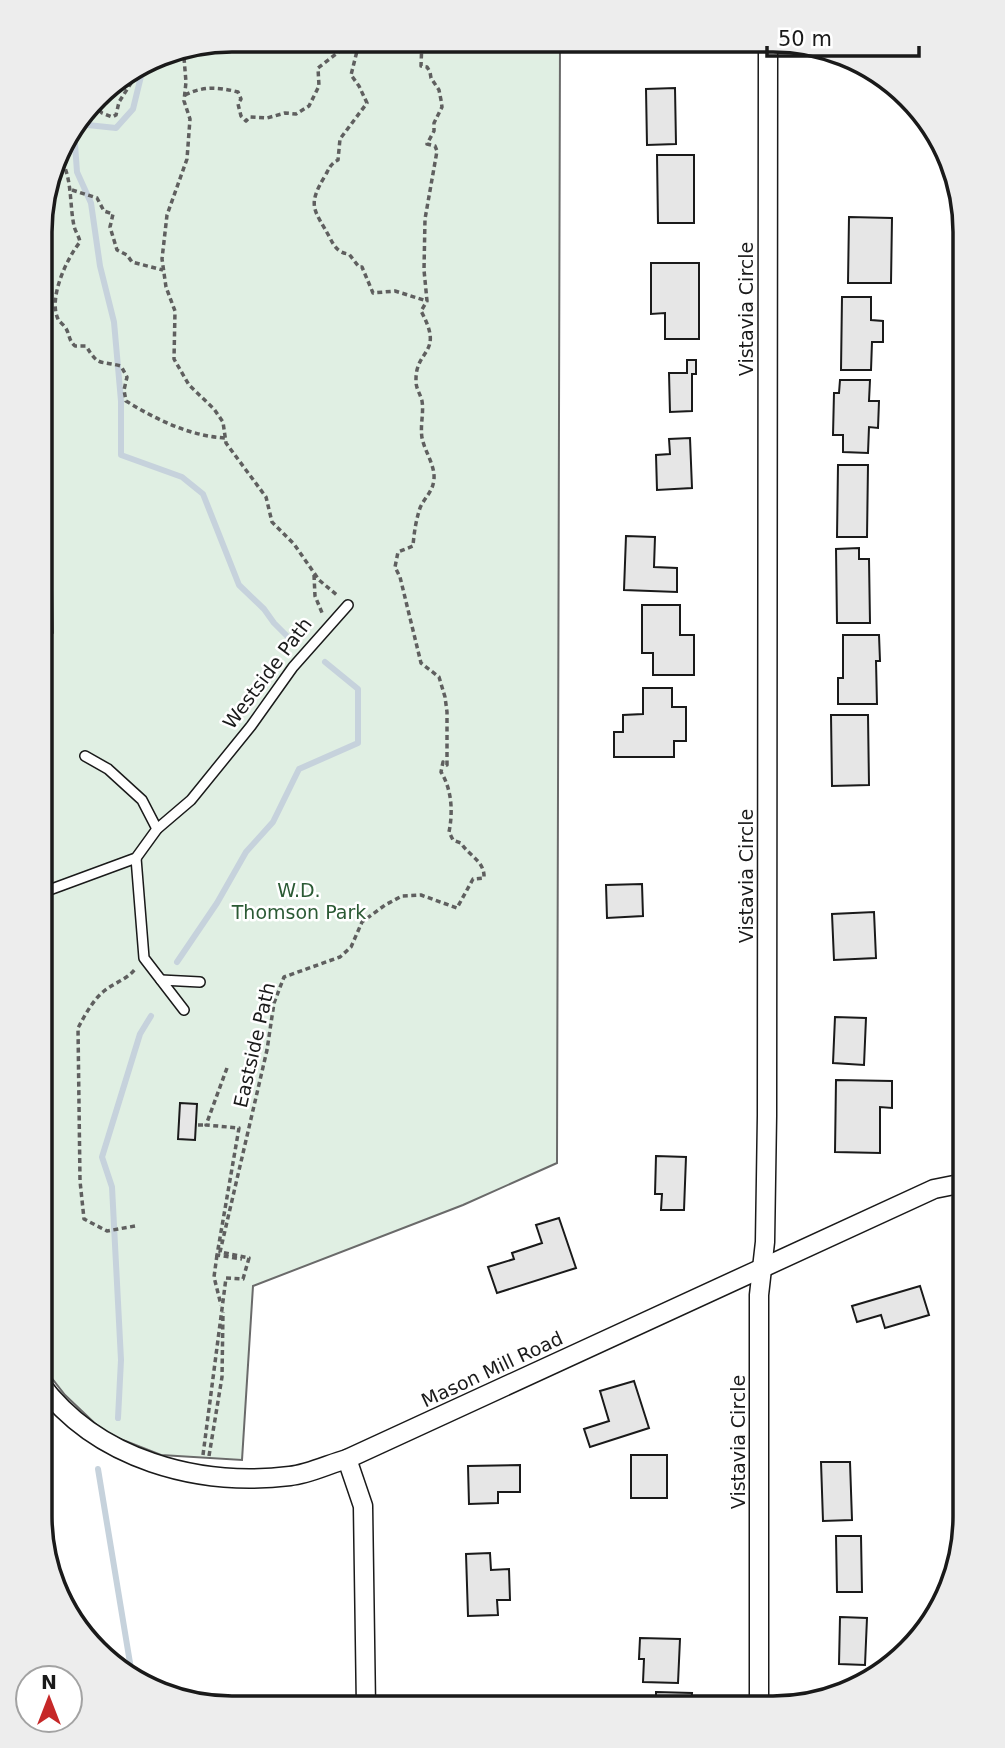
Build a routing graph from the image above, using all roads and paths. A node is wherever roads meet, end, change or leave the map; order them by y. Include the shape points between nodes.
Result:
1 (337, 53) edge
2 (356, 53) edge
3 (422, 53) edge
4 (768, 53) edge
5 (184, 60) edge
6 (129, 86) edge
7 (185, 95) junction
8 (100, 111) edge
9 (65, 167) edge
10 (71, 190) junction
11 (163, 270) junction
12 (427, 301) junction
13 (225, 438) junction
14 (314, 573) junction
15 (348, 605) joint
16 (328, 627) junction
17 (85, 757) dead end
18 (158, 830) junction
19 (136, 858) junction
20 (53, 889) edge
21 (144, 958) junction
22 (161, 981) junction
23 (200, 982) dead end
24 (184, 1010) dead end
25 (227, 1068) dead end
26 (198, 1125) dead end
27 (206, 1125) junction
28 (952, 1185) edge
29 (135, 1226) dead end
30 (217, 1255) junction
31 (245, 1259) dead end
32 (762, 1267) junction
33 (222, 1308) junction
34 (53, 1400) edge
35 (347, 1459) junction
36 (366, 1696) edge
37 (759, 1696) edge

1 - 7 path via 318,68 319,86 309,106 296,114 246,121 238,92 215,87
2 - 12 path via 351,75 367,103 340,139 338,160 320,181 313,205 316,218 335,248 362,267 373,293 395,291
3 - 12 path, Eastside Path via 421,66 430,72 442,107 427,144 437,151 425,219
4 - 32 street, Vistavia Circle via 767,1058
5 - 7 path, Westside Path
6 - 8 path via 116,115
7 - 11 path, Westside Path via 190,119 187,159 167,215
9 - 10 path
10 - 11 path via 97,198 104,211 113,214 110,227 117,250 132,262
10 - 13 path via 80,242 55,298 56,315 72,345 86,345 96,361 121,366 127,377 126,401 176,427
11 - 13 path, Westside Path via 175,311 174,359 189,385 223,422
12 - 33 path, Eastside Path via 421,311 431,342 415,377 422,403 422,438 434,480 421,506 413,546 398,552 395,568 421,663 439,677 445,697 447,765 443,762 441,772 453,816 449,832 467,853 477,857 485,869 484,878 473,879 457,908 421,895 402,896 362,922 351,947 340,957 284,977 274,1003 220,1252 249,1258 243,1279 226,1278
13 - 14 path, Westside Path via 266,497 272,522
14 - 15 path
14 - 16 path, Westside Path via 315,596
15 - 16 lane
16 - 18 lane, Westside Path via 191,800
17 - 18 lane via 108,769 142,800
18 - 19 lane, Westside Path
19 - 20 lane
19 - 21 lane
21 - 22 lane
21 - 29 path via 128,977 104,991 78,1028 83,1219 107,1231
22 - 23 lane
22 - 24 lane
25 - 27 path
26 - 27 path
27 - 30 path via 239,1128
28 - 32 street, Mason Mill Road via 934,1189
30 - 31 path
30 - 33 path via 214,1278
32 - 35 street, Mason Mill Road
32 - 37 street, Vistavia Circle
33 - 33 path, Eastside Path via 222,1377 206,1455
34 - 35 street, Mason Mill Road via 108,1445 181,1471 231,1479 293,1476
35 - 36 street via 363,1506

